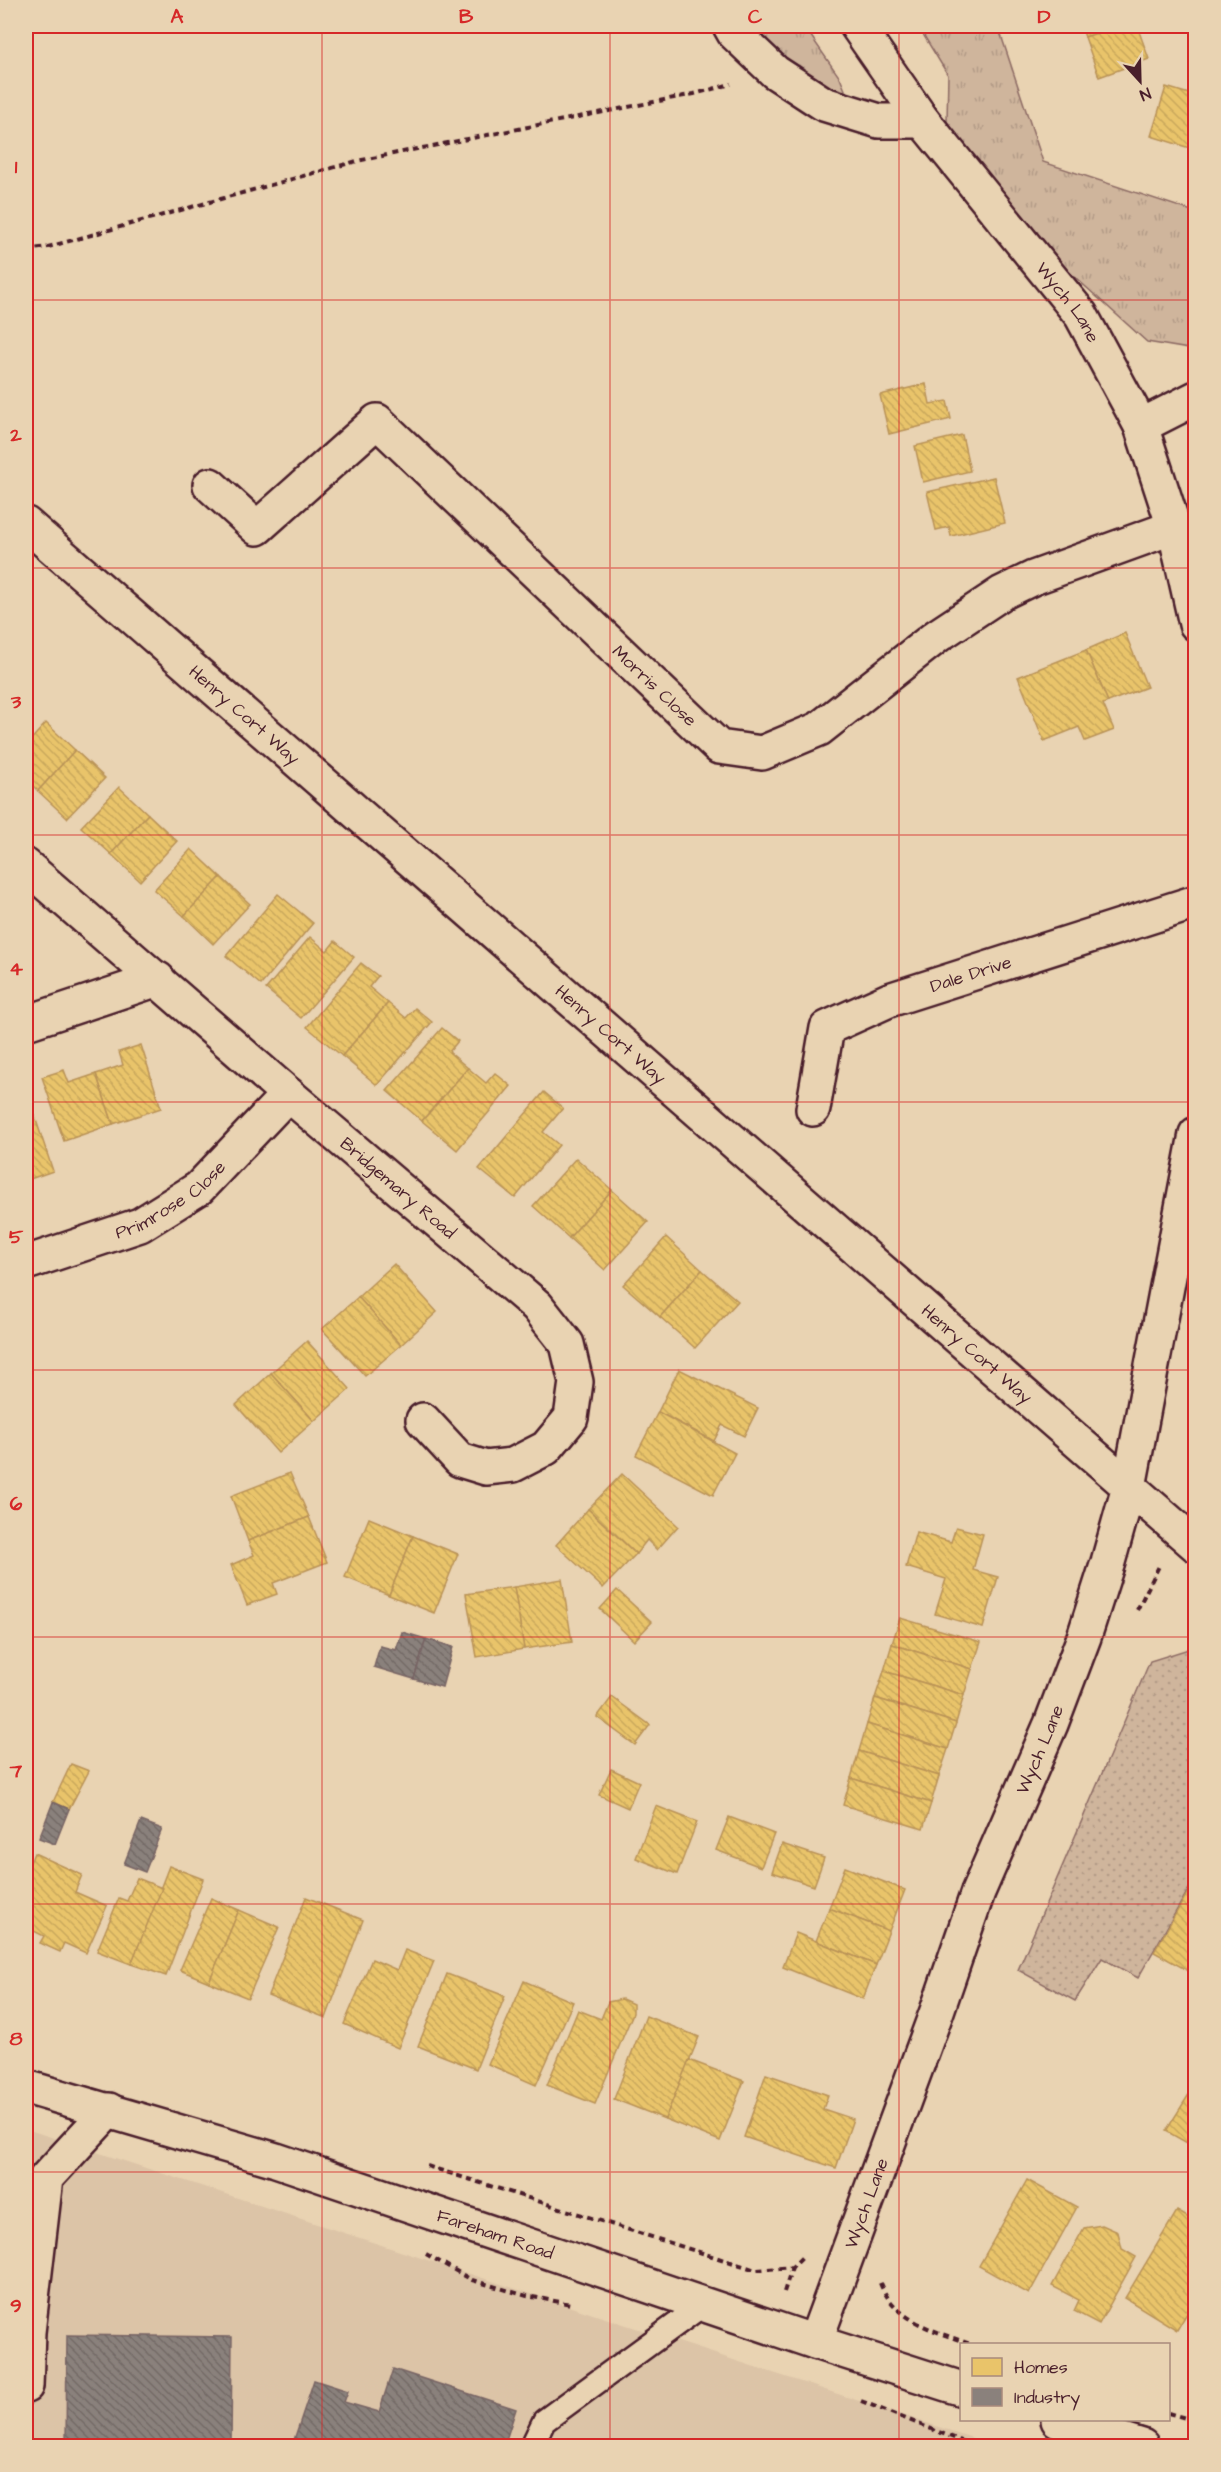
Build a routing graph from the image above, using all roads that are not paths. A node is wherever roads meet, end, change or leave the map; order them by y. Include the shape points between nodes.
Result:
1 (730, 26) edge
2 (857, 26) edge
3 (923, 121) junction
4 (1196, 398) edge
5 (1141, 426) junction
6 (210, 485) dead end
7 (26, 524) edge
8 (1174, 527) junction
9 (1196, 624) edge
10 (26, 866) edge
11 (1196, 902) edge
12 (158, 979) junction
13 (26, 1023) edge
14 (288, 1094) junction
15 (813, 1109) dead end
16 (1196, 1134) edge
17 (26, 1263) edge
18 (423, 1419) dead end
19 (1129, 1487) junction
20 (1196, 1545) edge
21 (26, 2086) edge
22 (109, 2110) junction
23 (704, 2304) junction
24 (27, 2332) edge
25 (815, 2342) junction
26 (26, 2386) edge
27 (960, 2388) edge
28 (1061, 2421) edge
29 (532, 2446) edge
30 (1142, 2446) edge

1 - 3 street via 775,72 824,104 879,121
2 - 3 street, Wych Lane
3 - 5 street, Wych Lane via 1081,315
4 - 5 street
5 - 8 street, Wych Lane
6 - 8 street, Morris Close via 257,528 377,421 718,747 762,753 819,729 937,636 1002,593
7 - 19 street, Henry Cort Way
8 - 9 street, Wych Lane
10 - 12 street, Bridgemary Road
11 - 15 street, Dale Drive via 889,1000 827,1028
12 - 13 street
12 - 14 street, Bridgemary Road
14 - 17 street, Primrose Close via 199,1188 140,1225
14 - 18 street, Bridgemary Road via 537,1306 567,1344 576,1382 571,1418 546,1448 513,1465 486,1468 460,1460
16 - 19 street, Wych Lane
19 - 20 street, Henry Cort Way
19 - 25 street, Wych Lane via 1084,1637 978,1892
21 - 22 street, Fareham Road
22 - 23 street, Fareham Road via 276,2160
22 - 24 street via 46,2178
23 - 25 street, Fareham Road
23 - 29 lane via 544,2421
24 - 26 street
25 - 27 street, Fareham Road
28 - 30 street

